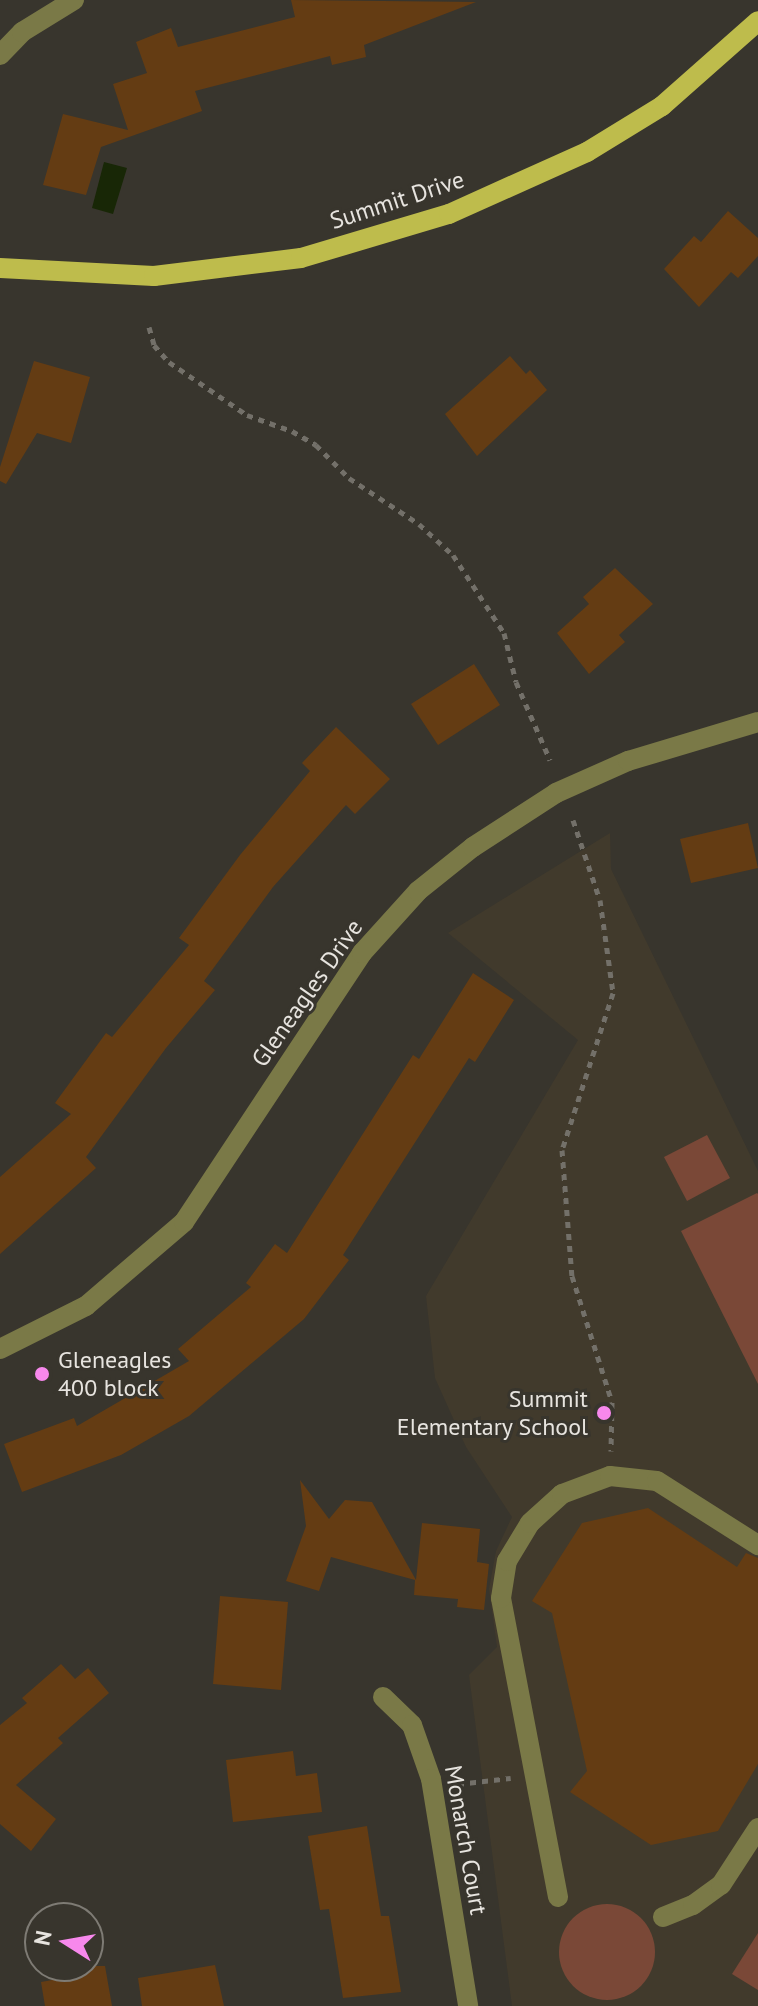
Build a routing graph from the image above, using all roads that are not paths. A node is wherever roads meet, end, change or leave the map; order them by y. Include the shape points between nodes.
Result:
1 (74, 0) edge
2 (758, 21) edge
3 (0, 55) edge
4 (0, 268) edge
5 (758, 722) edge
6 (0, 1349) edge
7 (758, 1545) edge
8 (383, 1697) dead end
9 (758, 1828) edge
10 (558, 1897) dead end
11 (663, 1917) dead end
12 (468, 2006) edge

1 - 3 street via 22,32
2 - 4 main road, Summit Drive via 662,106 587,152 449,214 301,258 154,276
5 - 6 street, Gleneagles Drive via 628,761 556,793 473,847 418,891 362,953 184,1222 86,1306
7 - 10 street via 657,1481 610,1476 562,1494 530,1523 507,1561 501,1598
8 - 12 street, Monarch Court via 412,1725 431,1779
9 - 11 street via 721,1885

